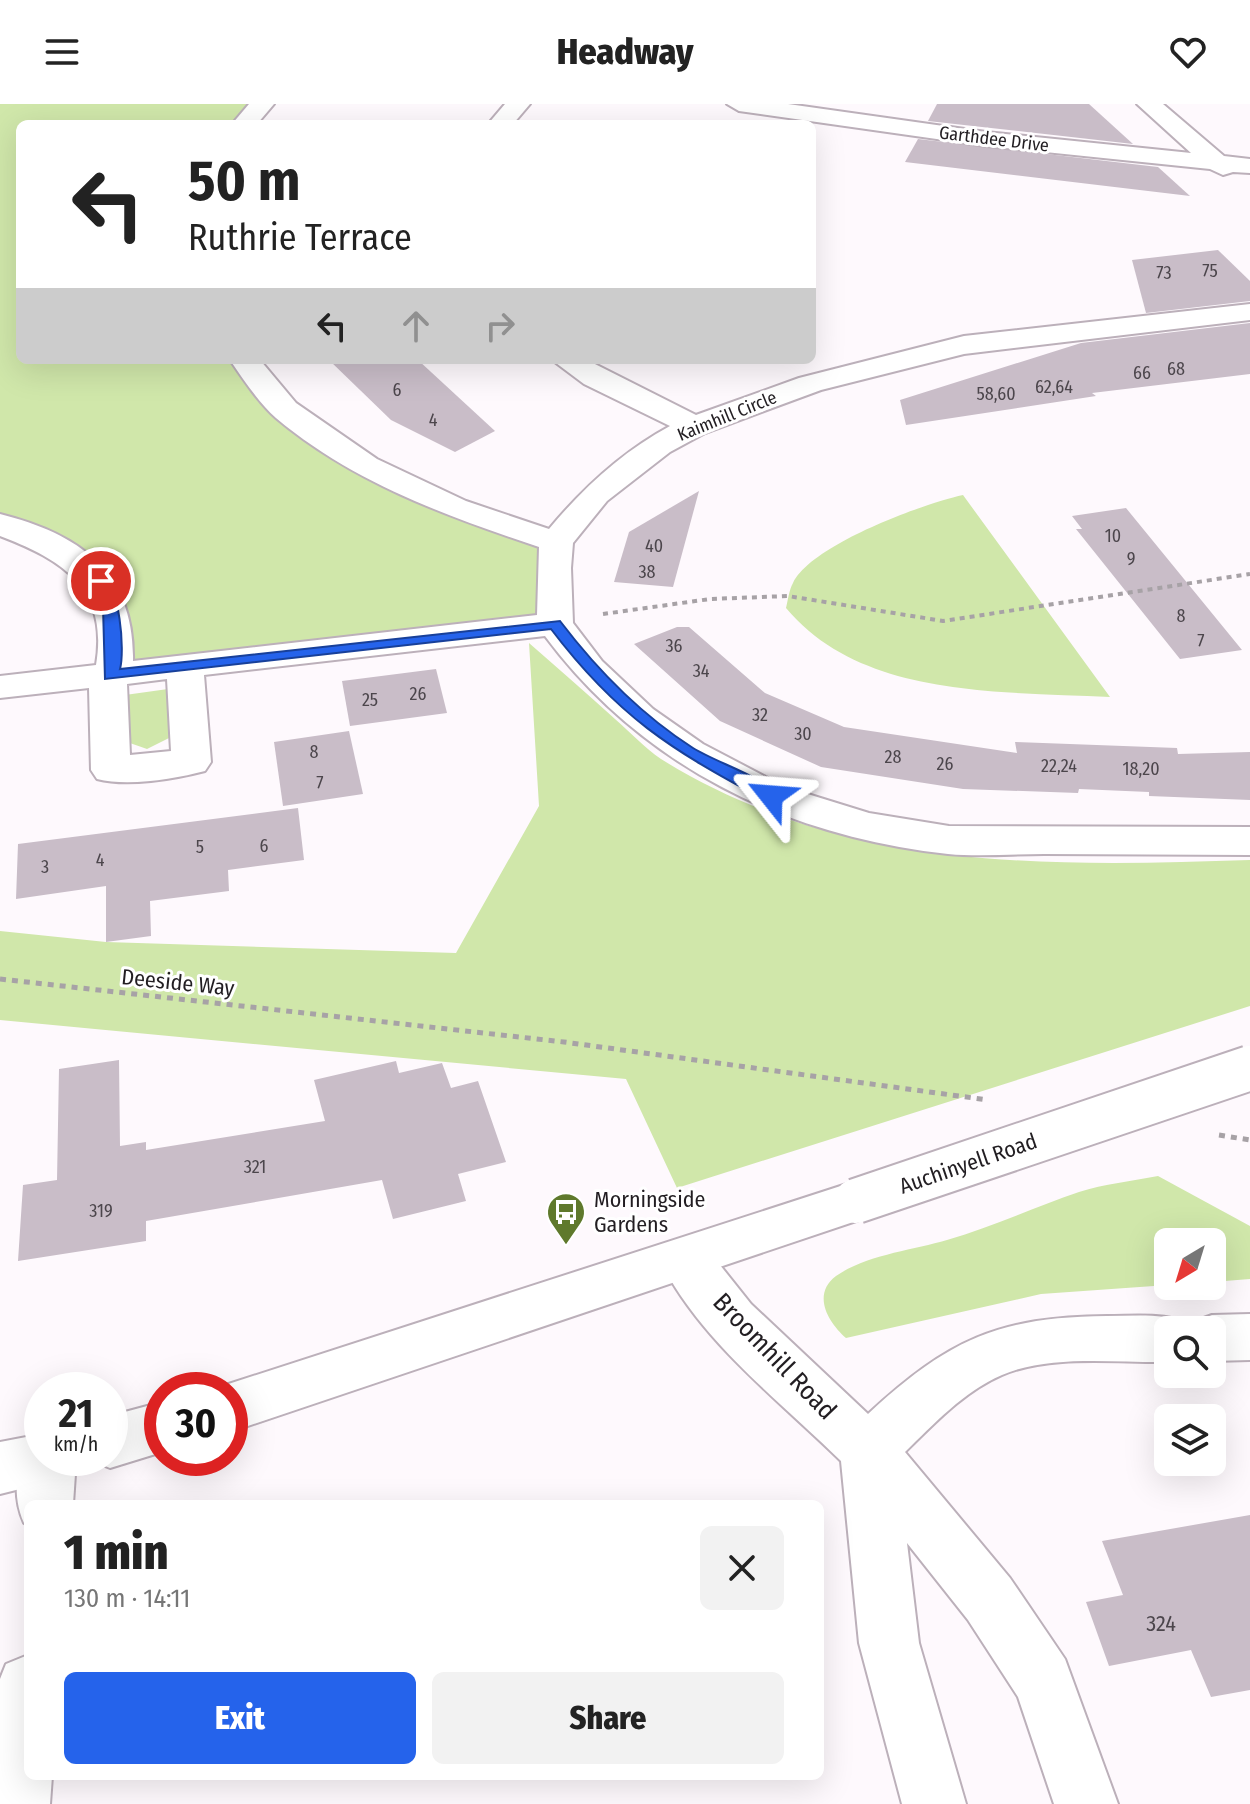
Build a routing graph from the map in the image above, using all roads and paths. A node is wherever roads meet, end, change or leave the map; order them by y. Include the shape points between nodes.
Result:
1 (262, 104) edge
2 (518, 104) edge
3 (739, 104) edge
4 (1149, 104) edge
5 (248, 120) edge
6 (504, 120) edge
7 (1217, 163) junction
8 (1250, 166) edge
9 (1250, 189) edge
10 (1250, 312) edge
11 (248, 364) edge
12 (573, 364) edge
13 (694, 426) junction
14 (0, 524) edge
15 (556, 542) junction
16 (1250, 574) edge
17 (555, 624) junction
18 (185, 668) junction
19 (111, 675) junction
20 (0, 687) edge
21 (1250, 841) edge
22 (0, 979) edge
23 (1250, 1068) edge
24 (1004, 1103) dead end
25 (1208, 1133) dead end
26 (1250, 1140) edge
27 (686, 1260) junction
28 (1250, 1337) edge
29 (1226, 1338) edge
30 (1154, 1339) edge
31 (248, 1401) edge
32 (868, 1450) junction
33 (24, 1463) edge
34 (0, 1468) edge
35 (48, 1476) edge
36 (45, 1500) edge
37 (24, 1733) edge
38 (18, 1804) edge
39 (934, 1804) edge
40 (1086, 1804) edge

1 - 5 street
2 - 6 street
3 - 7 street, Garthdee Drive via 986,139
4 - 7 street
7 - 8 street, Garthdee Drive
7 - 9 street
10 - 13 street, Kaimhill Circle via 950,348 810,384
11 - 15 street via 285,410 366,466 454,508
12 - 13 street
13 - 15 street, Kaimhill Circle via 659,445 595,494
14 - 19 street via 42,539 101,581 110,607 115,660
15 - 17 street
16 - 17 path via 943,621 788,596 710,599
17 - 18 street
17 - 21 street via 589,669 639,717 689,753 771,796 866,826 949,840
18 - 19 street
18 - 19 street via 191,762 111,770
19 - 20 street
22 - 24 path, Deeside Way via 352,1017
23 - 27 street, Auchinyell Road, bridge
25 - 26 path
27 - 31 street
27 - 32 street, Broomhill Road via 732,1320
28 - 29 street
30 - 32 street via 1051,1343 1000,1352 962,1369
32 - 39 street via 889,1643
32 - 40 street via 989,1599 1043,1681
33 - 34 street
35 - 36 street
37 - 38 street

